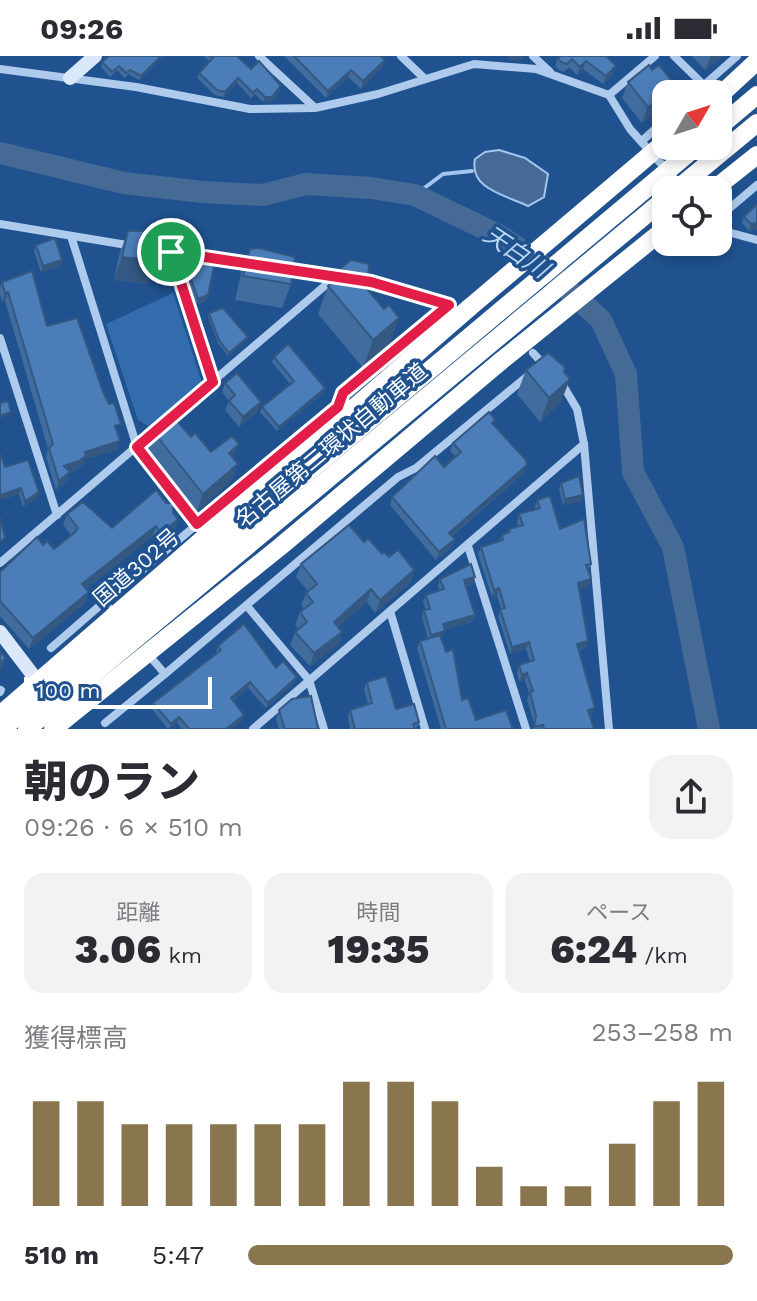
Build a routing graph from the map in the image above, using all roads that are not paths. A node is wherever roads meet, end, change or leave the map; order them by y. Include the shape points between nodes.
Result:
1 (95, 56) edge
2 (259, 56) edge
3 (401, 56) edge
4 (533, 56) edge
5 (655, 56) edge
6 (674, 56) edge
7 (737, 56) edge
8 (757, 61) edge
9 (0, 69) edge
10 (552, 73) junction
11 (70, 78) junction
12 (425, 79) junction
13 (699, 80) edge
14 (721, 80) edge
15 (731, 80) edge
16 (609, 95) junction
17 (755, 97) edge
18 (315, 108) junction
19 (732, 111) edge
20 (732, 116) edge
21 (757, 123) edge
22 (652, 132) edge
23 (757, 134) edge
24 (642, 141) junction
25 (652, 153) edge
26 (757, 155) edge
27 (680, 160) edge
28 (673, 176) edge
29 (693, 176) edge
30 (731, 176) edge
31 (757, 185) edge
32 (732, 206) edge
33 (652, 210) edge
34 (0, 224) edge
35 (732, 233) edge
36 (71, 236) junction
37 (652, 239) edge
38 (757, 240) edge
39 (171, 252) junction
40 (334, 278) junction
41 (0, 338) edge
42 (533, 353) dead end
43 (543, 364) junction
44 (213, 382) junction
45 (584, 444) junction
46 (137, 447) junction
47 (57, 515) junction
48 (197, 524) junction
49 (468, 546) junction
50 (0, 563) edge
51 (247, 606) junction
52 (110, 609) junction
53 (390, 611) junction
54 (0, 632) edge
55 (51, 648) dead end
56 (147, 653) junction
57 (165, 674) junction
58 (309, 680) junction
59 (38, 682) junction
60 (0, 715) edge
61 (105, 723) dead end
62 (64, 725) edge
63 (2, 729) edge
64 (27, 729) edge
65 (253, 729) edge
66 (324, 729) edge
67 (425, 729) edge
68 (526, 729) edge
69 (609, 729) edge

1 - 11 street
2 - 18 street
3 - 12 street
4 - 10 street
5 - 16 street
6 - 13 street
7 - 14 street
8 - 15 highway
9 - 11 street
10 - 12 street via 474,64
10 - 16 street
11 - 18 street via 250,109
12 - 18 street
16 - 24 street
17 - 20 highway, bridge
19 - 23 street
21 - 29 highway, bridge
22 - 24 street
24 - 28 street
25 - 52 highway, 国道302号, bridge
26 - 30 highway
27 - 63 highway, 名古屋第二環状自動車道, bridge
31 - 32 street
33 - 64 highway, 名古屋第二環状自動車道, bridge
34 - 36 street
35 - 38 street
36 - 39 street
36 - 46 street
37 - 56 highway, bridge
39 - 40 street
39 - 44 street
40 - 44 street
40 - 48 street via 371,282 449,305 343,393 338,407
41 - 47 street
42 - 43 street
43 - 45 street via 577,409
43 - 51 street via 398,477
44 - 46 street
45 - 49 street
45 - 69 street
46 - 47 street
46 - 48 street
47 - 50 street
48 - 52 street
49 - 53 street
49 - 68 street
51 - 57 street
51 - 58 street
52 - 55 street
52 - 59 highway, 国道302号
53 - 58 street
53 - 67 street
54 - 59 street
56 - 57 street
56 - 62 highway
57 - 61 street
58 - 65 street
58 - 66 street
59 - 60 highway, 国道302号
59 - 62 street

